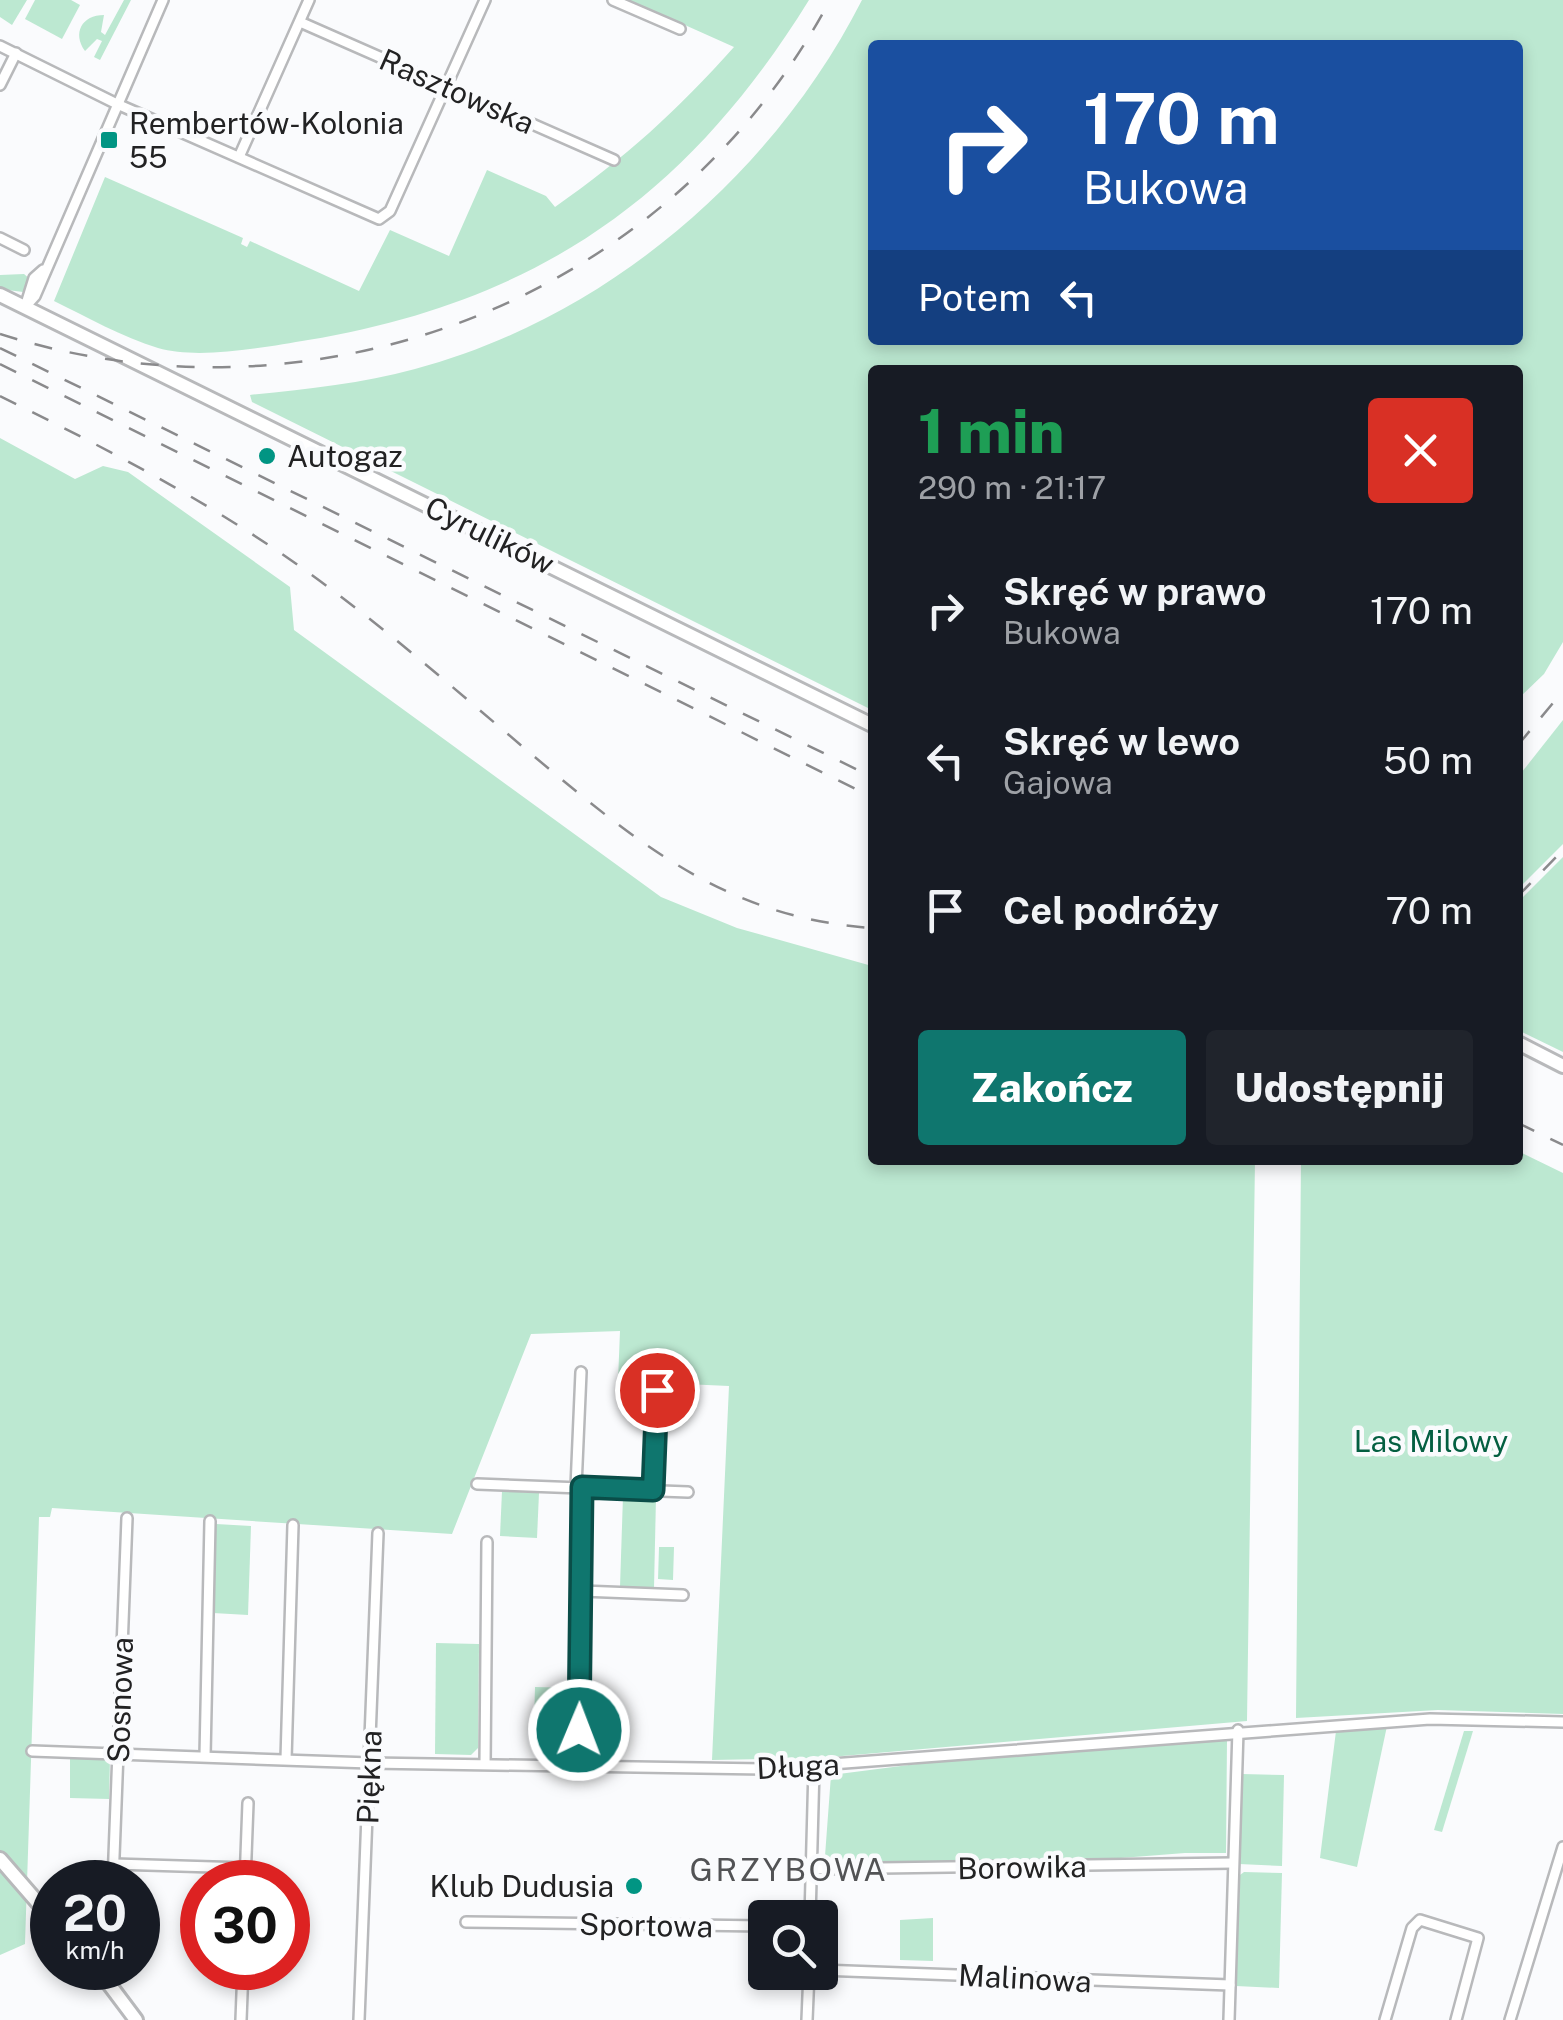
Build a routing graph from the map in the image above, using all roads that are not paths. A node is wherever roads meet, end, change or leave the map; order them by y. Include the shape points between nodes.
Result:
1 (164, 0) edge
2 (310, 0) edge
3 (485, 0) edge
4 (613, 0) edge
5 (300, 22) junction
6 (680, 29) dead end
7 (0, 46) edge
8 (16, 53) junction
9 (0, 85) edge
10 (446, 86) junction
11 (118, 104) junction
12 (239, 157) junction
13 (614, 160) dead end
14 (0, 238) edge
15 (24, 250) dead end
16 (0, 294) edge
17 (25, 307) junction
18 (868, 723) edge
19 (1523, 1046) edge
20 (1563, 1066) edge
21 (581, 1372) dead end
22 (657, 1390) dead end
23 (477, 1484) dead end
24 (579, 1487) junction
25 (653, 1490) junction
26 (688, 1492) dead end
27 (127, 1518) dead end
28 (210, 1521) dead end
29 (293, 1525) dead end
30 (378, 1533) dead end
31 (487, 1542) dead end
32 (582, 1590) junction
33 (682, 1594) dead end
34 (1563, 1722) edge
35 (1238, 1730) junction
36 (32, 1751) dead end
37 (117, 1754) junction
38 (204, 1756) junction
39 (286, 1759) junction
40 (370, 1763) junction
41 (485, 1764) junction
42 (579, 1765) junction
43 (814, 1768) junction
44 (248, 1803) dead end
45 (1563, 1848) edge
46 (0, 1859) edge
47 (114, 1860) edge
48 (246, 1860) edge
49 (1233, 1863) junction
50 (812, 1869) junction
51 (30, 1892) edge
52 (811, 1900) edge
53 (466, 1922) dead end
54 (748, 1926) edge
55 (838, 1971) edge
56 (1230, 1985) junction
57 (115, 1990) edge
58 (242, 1990) edge
59 (809, 1990) edge
60 (136, 2020) edge
61 (241, 2020) edge
62 (359, 2020) edge
63 (808, 2020) edge
64 (1229, 2020) edge
65 (1385, 2020) edge
66 (1456, 2020) edge
67 (1510, 2020) edge

1 - 11 street
2 - 5 street
3 - 10 street
4 - 6 street
5 - 10 street, Rasztowska
5 - 12 street
7 - 8 street
8 - 9 street
8 - 11 street
10 - 12 street via 384,218
10 - 13 street, Rasztowska
11 - 12 street
11 - 17 street via 36,296
14 - 15 street
16 - 17 main road, Cyrulików
17 - 18 main road, Cyrulików
19 - 20 main road
21 - 24 street
22 - 25 street
23 - 24 street
24 - 25 street
24 - 32 street
25 - 26 street
27 - 37 street, Sosnowa
28 - 38 street
29 - 39 street
30 - 40 street, Piękna
31 - 41 street
32 - 33 street
32 - 42 street
34 - 35 street, Długa via 1430,1718
35 - 43 street, Długa
35 - 49 street
36 - 37 street, Długa
37 - 38 street, Długa
37 - 47 street, Sosnowa
38 - 39 street, Długa
39 - 40 street, Długa
40 - 41 street, Długa
40 - 62 street, Piękna
41 - 42 street, Długa
42 - 43 street, Długa
43 - 50 street
44 - 48 street
45 - 67 street
46 - 51 main road
49 - 50 street, Borowika
49 - 56 street
50 - 52 street
53 - 54 street, Sportowa
55 - 56 street, Malinowa
56 - 64 street
57 - 60 main road
58 - 61 street
59 - 63 street
65 - 66 street via 1420,1920 1478,1938

